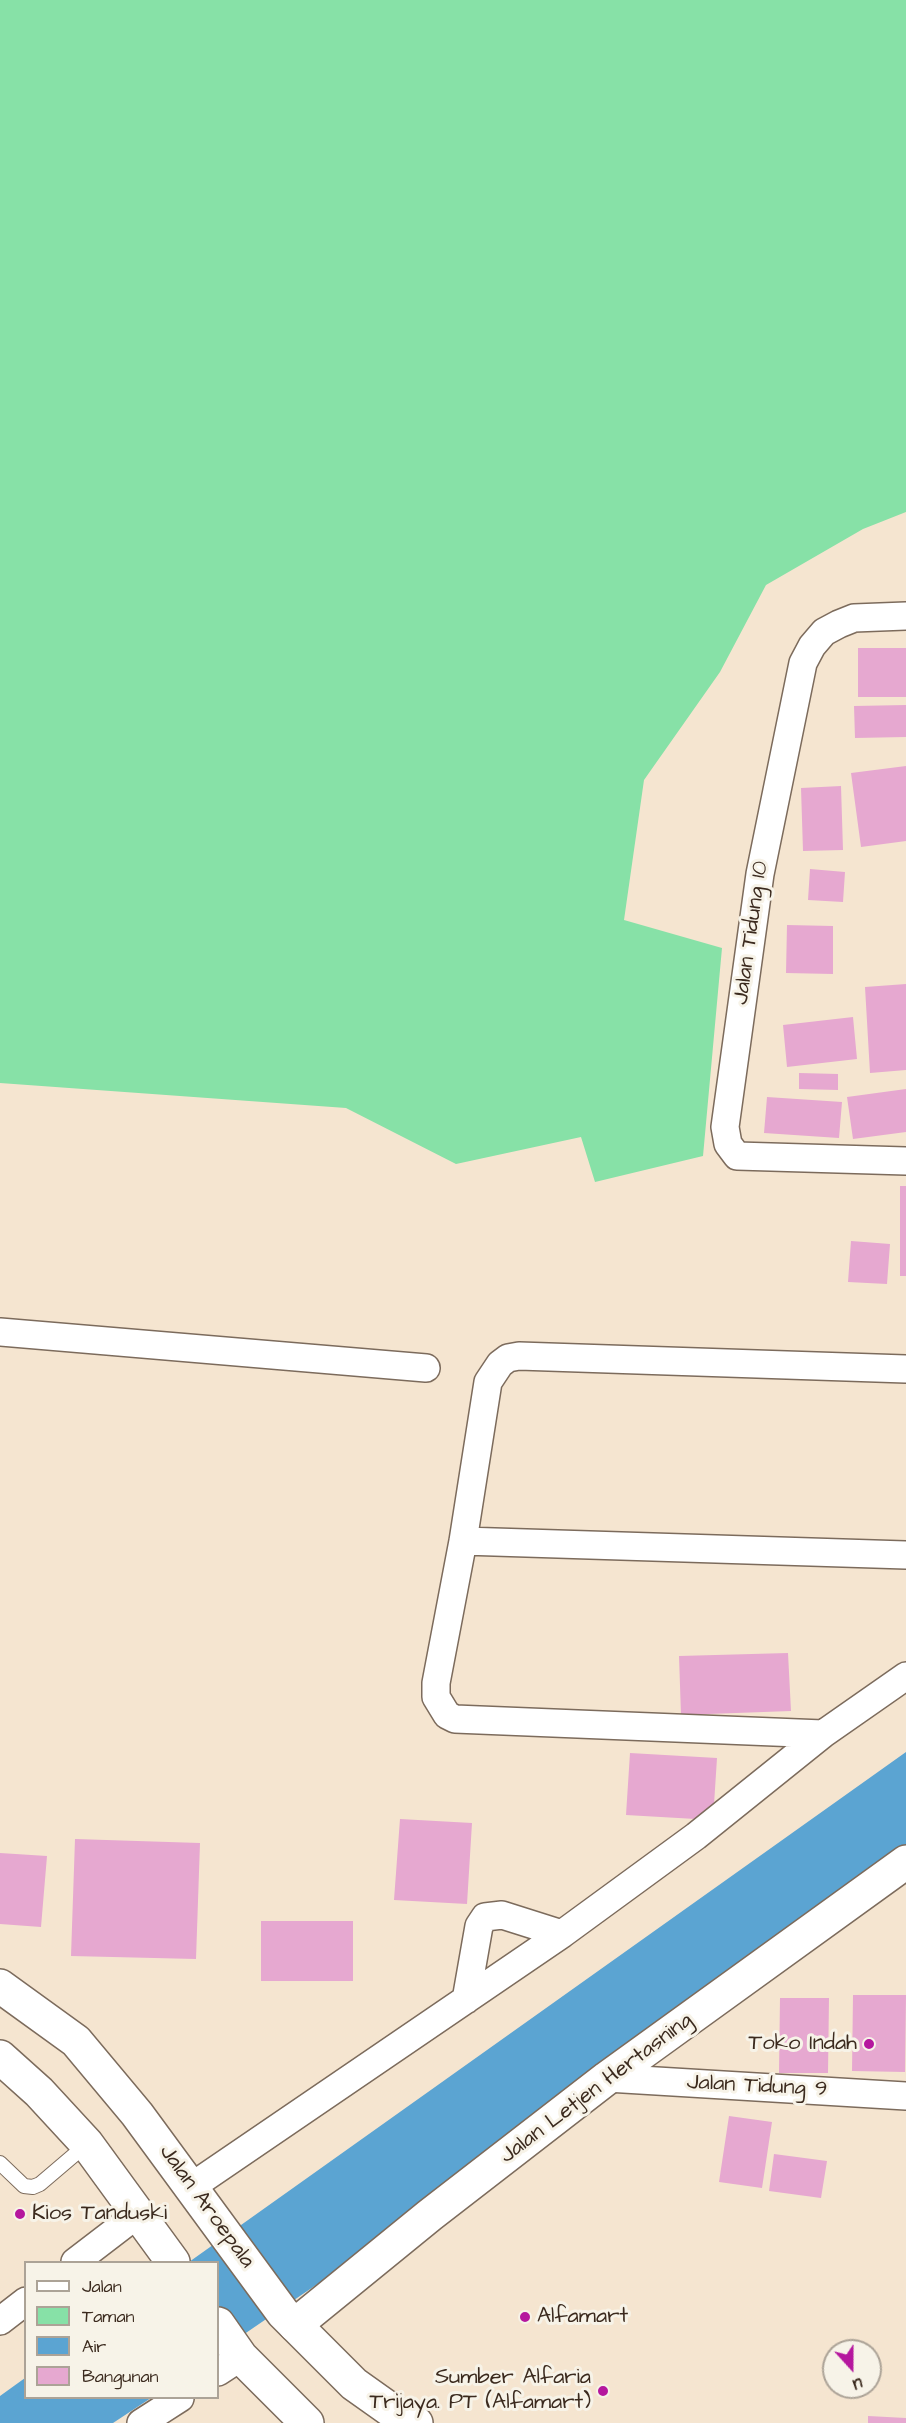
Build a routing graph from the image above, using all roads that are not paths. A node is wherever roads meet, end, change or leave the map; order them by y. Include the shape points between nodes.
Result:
1 (906, 616) edge
2 (906, 1161) edge
3 (0, 1332) edge
4 (426, 1368) dead end
5 (906, 1369) edge
6 (463, 1541) junction
7 (906, 1556) edge
8 (906, 1676) edge
9 (823, 1734) junction
10 (906, 1862) edge
11 (562, 1934) junction
12 (0, 1986) edge
13 (466, 2000) junction
14 (0, 2058) edge
15 (607, 2078) junction
16 (906, 2096) edge
17 (87, 2144) junction
18 (0, 2163) edge
19 (200, 2199) junction
20 (139, 2213) junction
21 (166, 2254) edge
22 (76, 2261) edge
23 (24, 2303) edge
24 (289, 2319) junction
25 (0, 2321) edge
26 (228, 2350) edge
27 (177, 2399) edge
28 (141, 2423) edge
29 (307, 2423) edge
30 (416, 2423) edge

1 - 2 street, Jalan Tidung 10 via 854,618 838,624 824,632 803,663 760,874 725,1126 728,1144 737,1156
3 - 4 street
5 - 6 street via 508,1358 493,1370 488,1382
6 - 7 street
6 - 9 street via 436,1683 441,1708 455,1719
8 - 9 street
9 - 11 street via 696,1836
10 - 15 main road, Jalan Letjen Hertasning
11 - 13 street
11 - 13 street via 502,1915 485,1917 479,1926
12 - 19 main road, Jalan Aroepala via 76,2041
13 - 19 street
14 - 17 main road via 39,2092
15 - 16 street, Jalan Tidung 9
15 - 24 main road, Jalan Letjen Hertasning via 430,2216
17 - 18 lane via 33,2187 24,2186
17 - 20 main road
19 - 24 main road, Jalan Aroepala
20 - 21 main road
20 - 22 street
23 - 25 street
24 - 30 main road, Jalan Aroepala via 354,2384
26 - 29 main road
27 - 28 street

